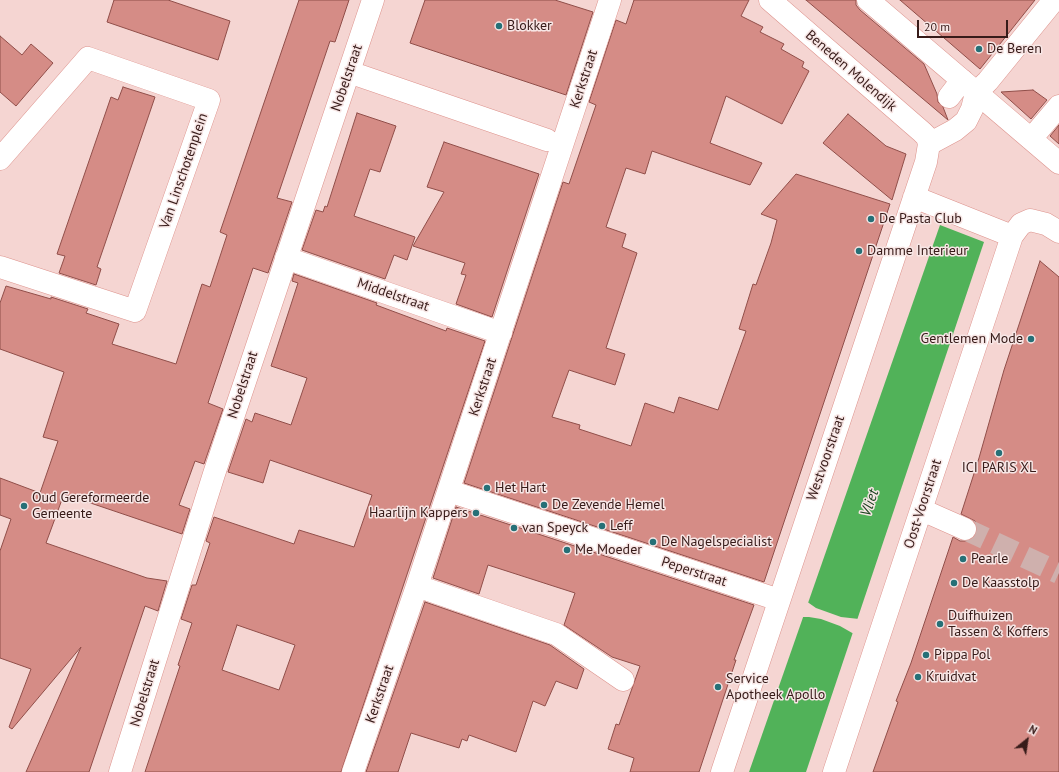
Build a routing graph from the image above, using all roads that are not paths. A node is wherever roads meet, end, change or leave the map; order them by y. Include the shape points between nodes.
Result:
1 (374, 0) edge
2 (610, 0) edge
3 (770, 0) edge
4 (868, 0) edge
5 (1054, 0) edge
6 (350, 72) junction
7 (962, 90) junction
8 (1059, 106) edge
9 (1031, 139) junction
10 (547, 140) dead end
11 (929, 144) junction
12 (0, 159) edge
13 (1059, 163) edge
14 (914, 197) junction
15 (1059, 232) edge
16 (1012, 236) junction
17 (286, 258) junction
18 (0, 267) edge
19 (501, 333) junction
20 (449, 490) junction
21 (922, 510) junction
22 (965, 529) tunnel mouth
23 (417, 586) junction
24 (779, 600) junction
25 (622, 680) dead end
26 (120, 772) edge
27 (353, 772) edge
28 (722, 772) edge
29 (834, 772) edge

1 - 6 street, Nobelstraat
2 - 19 street, Kerkstraat
3 - 11 street, Beneden Molendijk via 922,132
4 - 7 street
5 - 7 street via 988,81
6 - 10 street
6 - 17 street, Nobelstraat
7 - 9 street
7 - 11 street via 972,109 966,121
8 - 9 street
9 - 13 street
11 - 14 street, Westvoorstraat via 926,162
12 - 18 street, Van Linschotenplein via 88,58 209,100 135,312
14 - 16 street
14 - 24 street, Westvoorstraat
15 - 16 street via 1046,224 1027,220
16 - 21 street, Oost-Voorstraat
17 - 19 street, Middelstraat
17 - 26 street, Nobelstraat via 214,474
19 - 20 street, Kerkstraat
20 - 23 street, Kerkstraat
20 - 24 street, Peperstraat
21 - 22 street
21 - 29 street, Oost-Voorstraat
23 - 25 street via 556,634
23 - 27 street, Kerkstraat
24 - 28 street, Westvoorstraat

